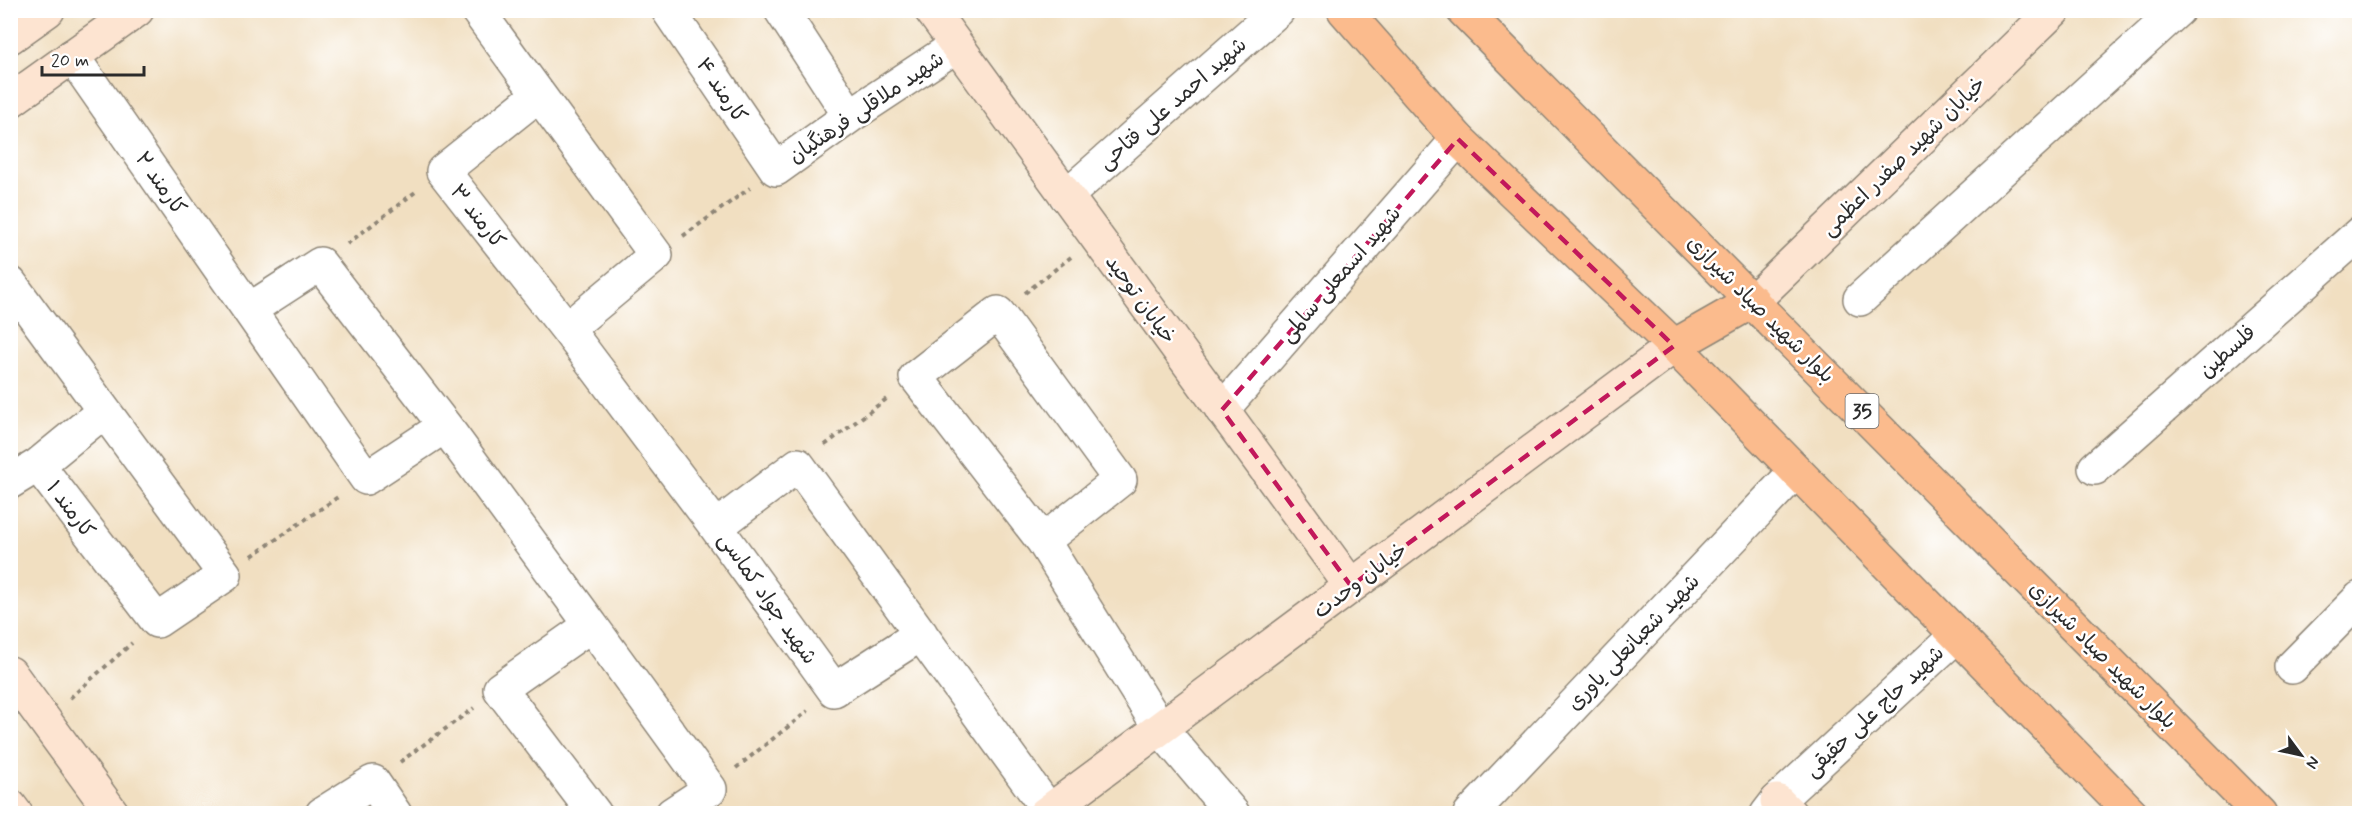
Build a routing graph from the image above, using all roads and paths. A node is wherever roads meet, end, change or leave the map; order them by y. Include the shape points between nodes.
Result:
1 (48, 10) edge
2 (137, 10) edge
3 (477, 10) edge
4 (668, 10) edge
5 (780, 10) edge
6 (931, 10) edge
7 (1278, 10) edge
8 (1344, 10) edge
9 (1463, 10) edge
10 (2054, 10) edge
11 (2178, 10) edge
12 (10, 37) edge
13 (956, 46) junction
14 (72, 56) junction
15 (538, 95) junction
16 (10, 101) edge
17 (850, 116) junction
18 (1458, 139) junction
19 (777, 169) junction
20 (443, 171) junction
21 (1066, 195) junction
22 (2360, 233) edge
23 (1096, 238) junction
24 (656, 255) junction
25 (321, 264) junction
26 (10, 283) edge
27 (1860, 299) dead end
28 (1753, 301) junction
29 (249, 310) junction
30 (998, 313) junction
31 (567, 329) junction
32 (1674, 346) junction
33 (916, 377) junction
34 (1222, 410) junction
35 (104, 411) junction
36 (444, 426) junction
37 (798, 465) junction
38 (2095, 468) dead end
39 (1796, 471) junction
40 (375, 472) junction
41 (24, 474) edge
42 (716, 527) junction
43 (1043, 541) junction
44 (225, 575) junction
45 (1351, 586) junction
46 (2360, 598) edge
47 (157, 621) junction
48 (591, 626) junction
49 (921, 633) junction
50 (1957, 635) junction
51 (2292, 667) dead end
52 (10, 673) edge
53 (500, 689) junction
54 (834, 690) junction
55 (45, 720) junction
56 (1160, 728) junction
57 (373, 782) junction
58 (710, 789) junction
59 (10, 806) edge
60 (1778, 809) edge
61 (1047, 812) edge
62 (16, 813) edge
63 (112, 813) edge
64 (322, 813) edge
65 (395, 813) edge
66 (595, 813) edge
67 (672, 813) edge
68 (1233, 813) edge
69 (1470, 813) edge
70 (2132, 813) edge
71 (2260, 813) edge

1 - 12 street
2 - 14 street
3 - 15 street
4 - 19 street, کارمند ۴
5 - 17 street
6 - 13 street, خیابان توحید
7 - 21 street, شهید احمد علی فتاحی
8 - 18 main road
9 - 28 main road, بلوار شهید صیاد شیرازی / 35
10 - 28 street, خیابان شهید صفدر اعظمی
11 - 27 street
13 - 17 street, شهید ملاقلی فرهنگیان
13 - 21 street, خیابان توحید
14 - 16 street
14 - 29 street, کارمند ۲
15 - 20 street, کارمند ۳
15 - 24 street
17 - 19 street, شهید ملاقلی فرهنگیان
18 - 32 main road
18 - 34 street, شهید اسمعلی سالمی
19 - 24 path
20 - 25 path
20 - 31 street, کارمند ۳
21 - 23 street, خیابان توحید
22 - 38 street, فلسطین
23 - 30 path
23 - 34 street, خیابان توحید
24 - 31 street
25 - 29 street
25 - 36 street
26 - 35 street
28 - 32 main road
28 - 71 main road, بلوار شهید صیاد شیرازی / 35
29 - 40 street, کارمند ۲ via 366,478
30 - 33 street
30 - 43 street via 1120,480
31 - 42 street, کارمند ۳
32 - 39 main road
32 - 45 street, خیابان وحدت
33 - 37 path
33 - 43 street
34 - 45 street, خیابان توحید
35 - 41 street, کارمند ۱
35 - 44 street
36 - 40 street
36 - 48 street
37 - 42 street, شهید جواد کماسی
37 - 49 street
39 - 50 main road
39 - 69 street, شهید شعبانعلی یاوری
40 - 44 path
41 - 47 street, کارمند ۱
42 - 54 street, شهید جواد کماسی
43 - 56 street
44 - 47 street
45 - 56 street, خیابان وحدت
46 - 51 street
47 - 55 path
48 - 53 street
48 - 58 street
49 - 54 street
49 - 61 street
50 - 60 street, شهید حاج علی حقیقی
50 - 70 main road
52 - 55 street
53 - 57 path
53 - 66 street
54 - 58 path
55 - 63 street
56 - 61 street, خیابان وحدت
56 - 68 street
57 - 64 street
57 - 65 street
58 - 67 street
59 - 62 street

